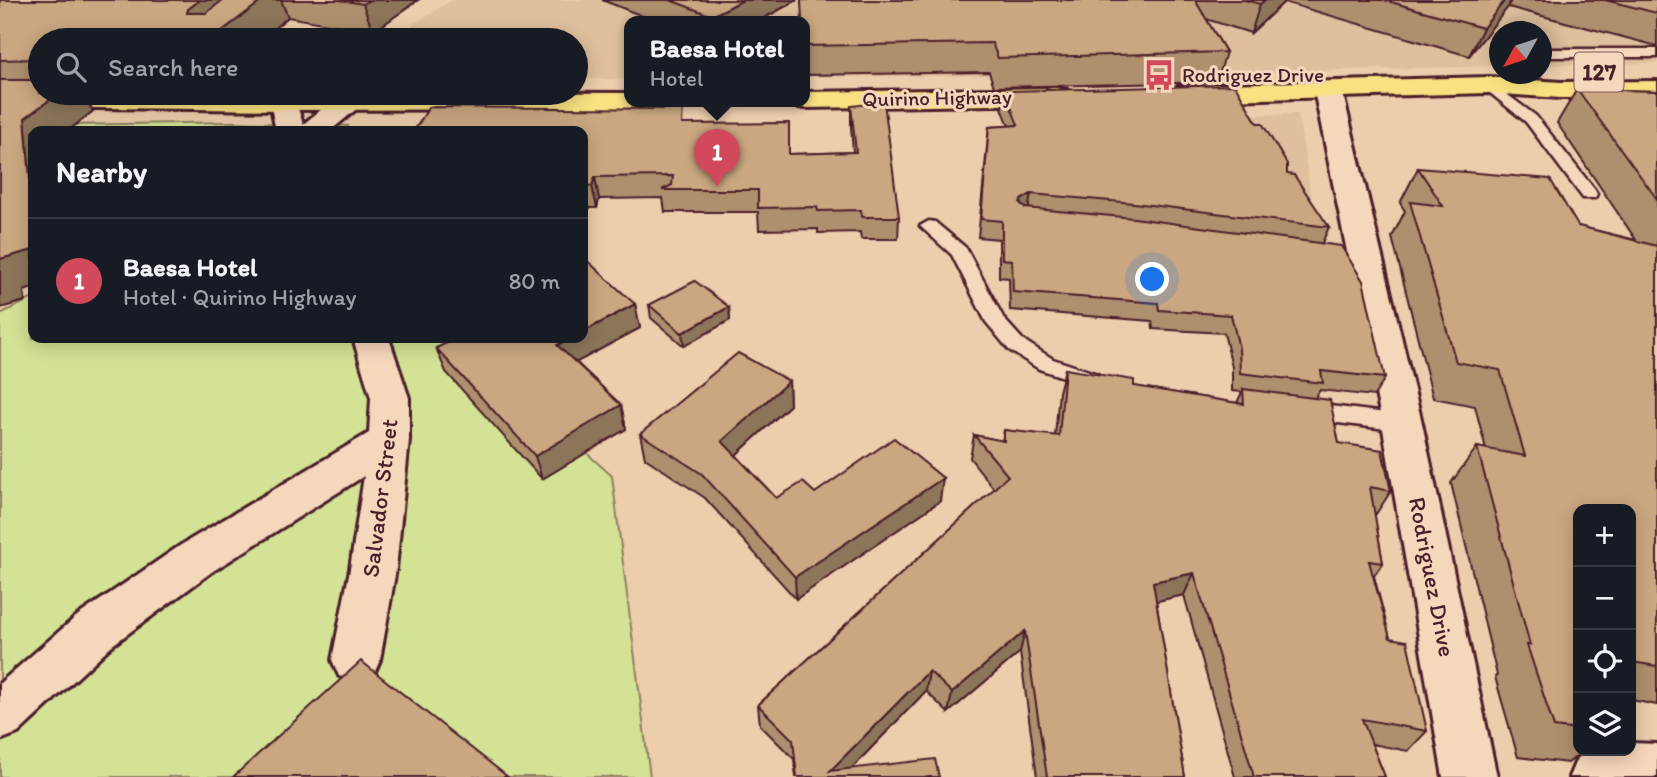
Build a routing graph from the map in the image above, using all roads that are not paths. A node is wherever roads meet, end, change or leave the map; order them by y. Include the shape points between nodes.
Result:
1 (1657, 52) edge
2 (1552, 65) edge
3 (1552, 67) edge
4 (1657, 71) edge
5 (1489, 85) junction
6 (1657, 89) edge
7 (1328, 90) junction
8 (1158, 94) edge
9 (1077, 96) edge
10 (28, 98) edge
11 (0, 99) edge
12 (588, 100) edge
13 (624, 100) edge
14 (810, 100) edge
15 (284, 105) edge
16 (347, 105) edge
17 (289, 126) edge
18 (319, 126) edge
19 (1588, 194) dead end
20 (929, 226) dead end
21 (373, 343) edge
22 (1106, 383) edge
23 (1292, 409) edge
24 (1402, 423) junction
25 (389, 440) junction
26 (356, 660) dead end
27 (0, 716) edge
28 (1657, 770) edge
29 (1470, 777) edge
30 (1595, 777) edge

1 - 2 lane
3 - 4 main road, 127
5 - 6 main road, 127
5 - 7 main road, 127
5 - 19 lane via 1531,119
7 - 8 main road, 127
7 - 24 street, Rodriguez Drive via 1353,258
9 - 14 main road, Quirino Highway
10 - 11 main road
12 - 13 main road
15 - 17 street
16 - 18 street
20 - 22 lane via 960,252 996,323 1016,345 1046,364
21 - 25 street, Salvador Street via 390,398
23 - 24 lane
24 - 29 street, Rodriguez Drive
25 - 26 street, Salvador Street
25 - 27 street via 197,558 94,631
28 - 30 street via 1631,769

